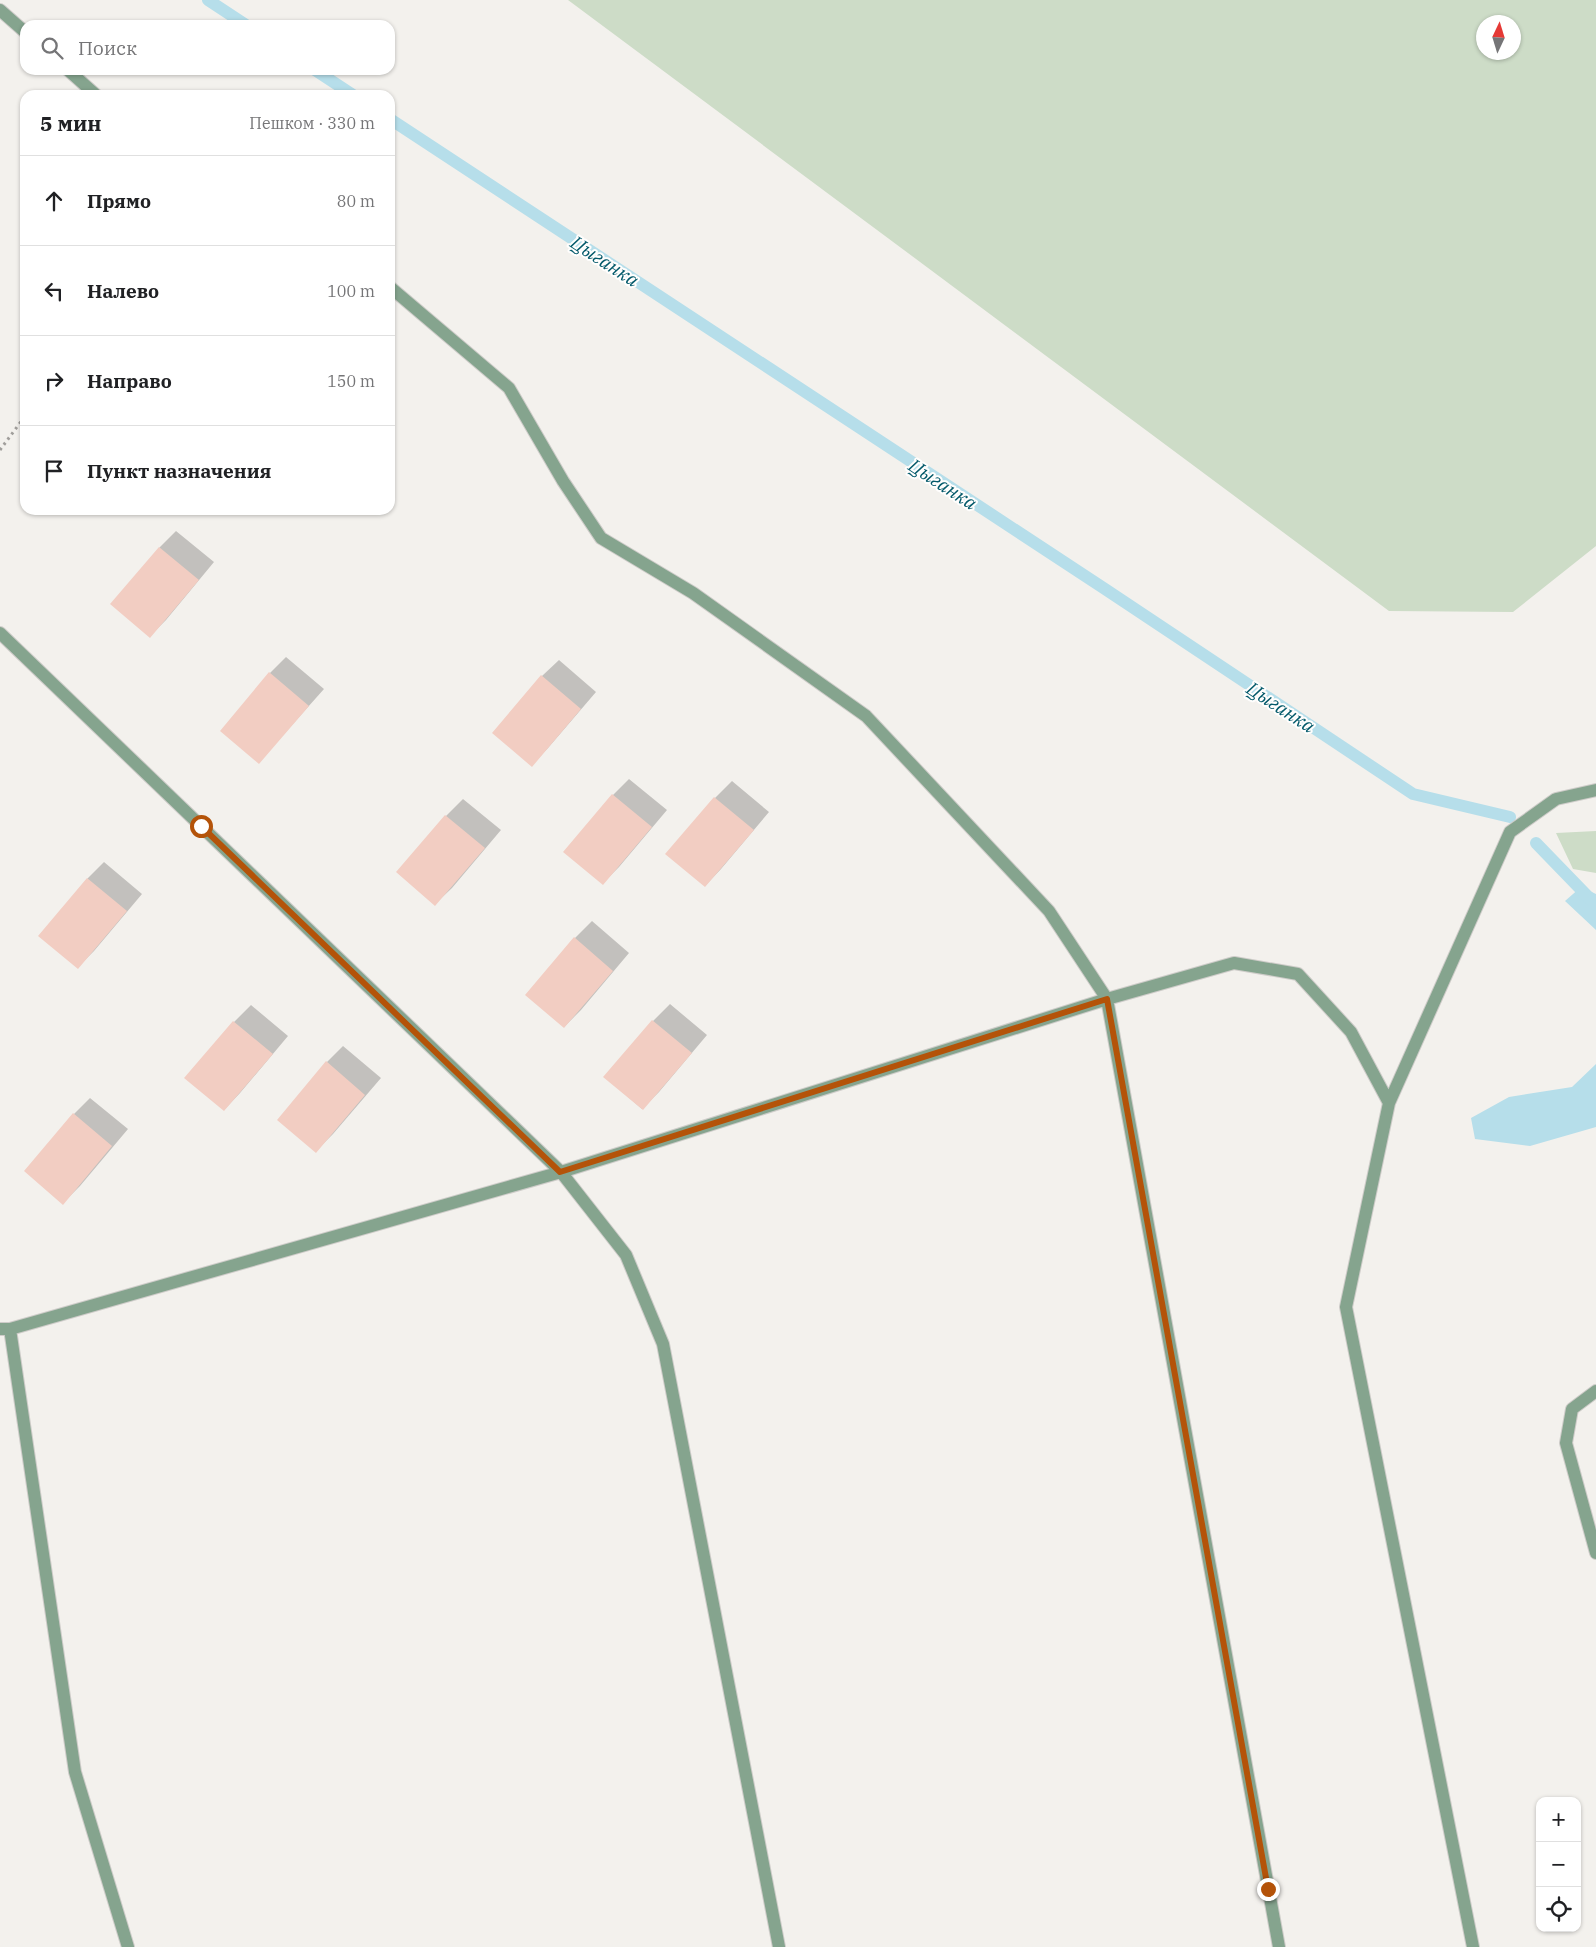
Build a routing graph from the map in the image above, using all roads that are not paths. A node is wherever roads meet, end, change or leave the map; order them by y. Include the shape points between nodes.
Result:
1 (0, 10) edge
2 (20, 28) edge
3 (74, 75) edge
4 (90, 90) edge
5 (395, 290) edge
6 (0, 633) edge
7 (1596, 790) edge
8 (1107, 999) junction
9 (1388, 1104) junction
10 (560, 1172) junction
11 (5, 1329) edge
12 (1596, 1391) edge
13 (1596, 1553) edge
14 (128, 1947) edge
15 (779, 1947) edge
16 (1279, 1947) edge
17 (1473, 1947) edge

1 - 2 street
3 - 4 street
5 - 8 street via 509,388 563,481 601,538 693,593 866,716 1049,911
6 - 10 street
7 - 9 street via 1556,798 1510,832
8 - 9 street via 1234,963 1298,974 1351,1032
8 - 10 street
8 - 16 street
9 - 17 street via 1346,1307
10 - 11 street
10 - 15 street via 626,1255 663,1344
11 - 14 street via 75,1772
12 - 13 street via 1572,1410 1566,1443

